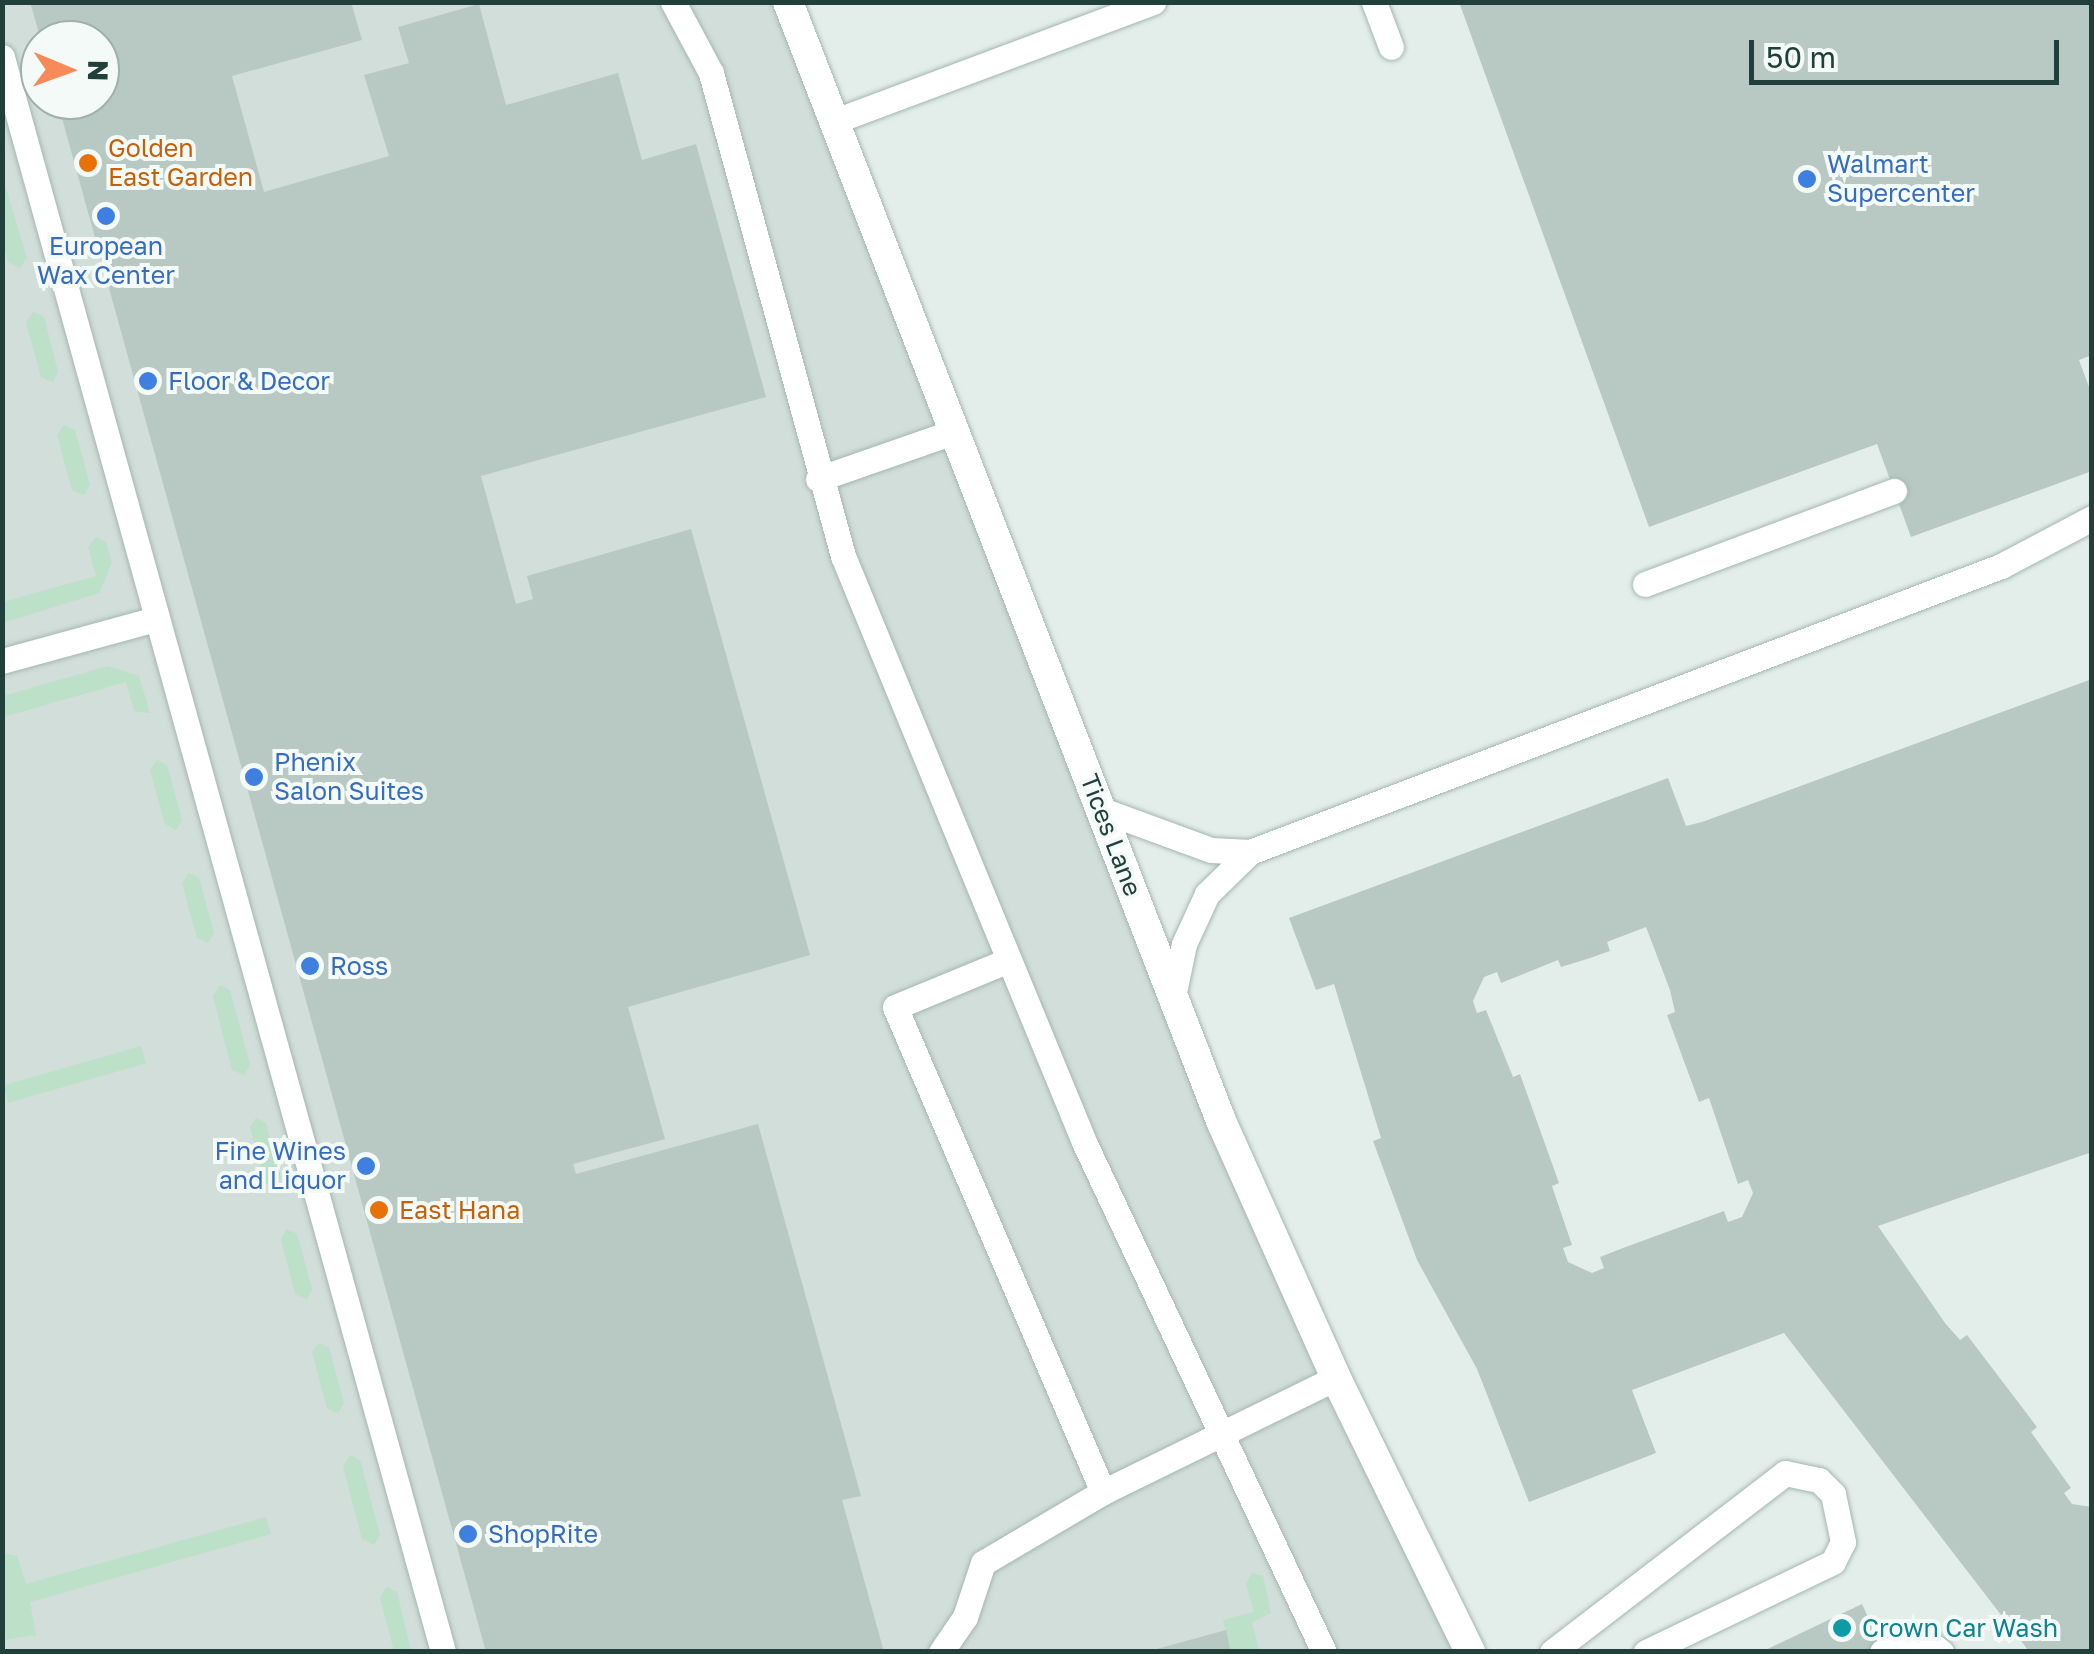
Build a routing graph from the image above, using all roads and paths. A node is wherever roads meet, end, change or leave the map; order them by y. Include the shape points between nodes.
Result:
1 (673, 2) edge
2 (788, 2) edge
3 (1154, 2) edge
4 (1374, 2) edge
5 (1391, 48) dead end
6 (2, 56) edge
7 (835, 121) junction
8 (956, 432) junction
9 (818, 479) junction
10 (1894, 492) dead end
11 (2092, 518) edge
12 (1645, 584) dead end
13 (156, 619) junction
14 (2, 661) edge
15 (1102, 810) junction
16 (1250, 852) junction
17 (1009, 960) junction
18 (1174, 997) junction
19 (1336, 1378) junction
20 (1222, 1435) junction
21 (1103, 1492) junction
22 (443, 1652) edge
23 (942, 1652) edge
24 (1324, 1652) edge
25 (1470, 1652) edge
26 (1552, 1652) edge
27 (1646, 1652) edge
28 (1882, 1652) edge
29 (1941, 1652) edge

1 - 9 lane via 710,74
2 - 7 street, Tices Lane
3 - 7 lane
4 - 5 lane
6 - 13 lane
7 - 8 street, Tices Lane
8 - 9 lane
8 - 15 street, Tices Lane
9 - 17 lane
10 - 12 lane
11 - 16 lane via 2000,566
13 - 14 lane
13 - 22 lane
15 - 16 lane via 1211,850
15 - 18 street, Tices Lane
16 - 18 lane via 1207,894 1184,944
17 - 20 lane via 1084,1142
17 - 21 lane via 895,1007
18 - 19 street, Tices Lane
19 - 20 lane
19 - 25 street, Tices Lane
20 - 21 lane
20 - 24 lane
21 - 23 lane via 983,1563 965,1617
26 - 27 lane via 1785,1473 1819,1480 1833,1494 1842,1542 1833,1562
28 - 29 lane via 1927,1641

